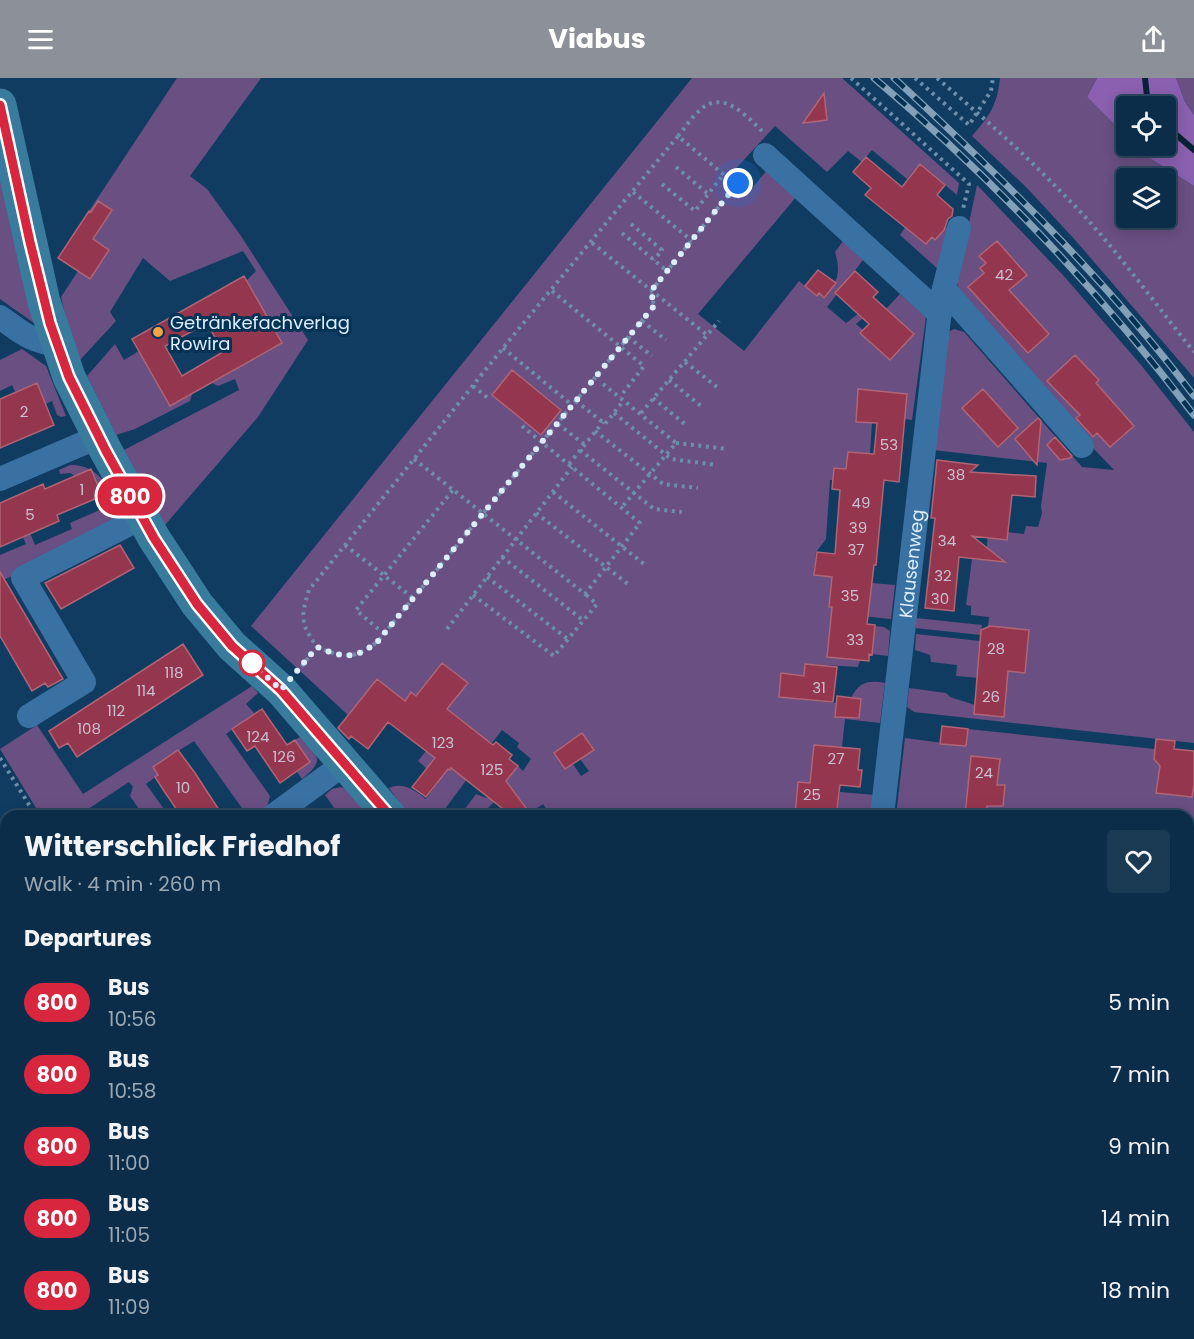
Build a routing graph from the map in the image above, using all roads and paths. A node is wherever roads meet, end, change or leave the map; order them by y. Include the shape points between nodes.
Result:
1 (851, 78) edge
2 (915, 78) edge
3 (937, 78) edge
4 (993, 78) edge
5 (0, 105) edge
6 (978, 113) junction
7 (678, 136) junction
8 (766, 145) joint
9 (676, 167) dead end
10 (723, 175) junction
11 (662, 184) dead end
12 (969, 184) dead end
13 (633, 192) junction
14 (708, 194) junction
15 (631, 224) dead end
16 (959, 228) dead end
17 (622, 232) dead end
18 (692, 241) junction
19 (592, 243) junction
20 (654, 260) junction
21 (668, 272) junction
22 (944, 289) junction
23 (552, 291) junction
24 (651, 291) junction
25 (940, 314) junction
26 (0, 317) edge
27 (642, 321) junction
28 (719, 321) dead end
29 (707, 336) junction
30 (628, 337) junction
31 (666, 340) dead end
32 (57, 344) junction
33 (620, 347) junction
34 (503, 348) junction
35 (1194, 352) edge
36 (652, 357) dead end
37 (684, 361) junction
38 (669, 380) junction
39 (603, 384) dead end
40 (473, 386) junction
41 (717, 387) dead end
42 (653, 398) junction
43 (489, 399) dead end
44 (622, 399) junction
45 (574, 403) junction
46 (701, 406) dead end
47 (641, 413) junction
48 (614, 414) junction
49 (603, 422) junction
50 (558, 423) junction
51 (686, 424) dead end
52 (522, 426) dead end
53 (595, 431) junction
54 (98, 437) junction
55 (543, 443) junction
56 (676, 443) junction
57 (585, 445) junction
58 (1082, 446) dead end
59 (728, 449) dead end
60 (580, 450) junction
61 (666, 455) junction
62 (414, 459) junction
63 (571, 465) junction
64 (716, 465) dead end
65 (650, 474) junction
66 (0, 479) edge
67 (698, 488) dead end
68 (453, 490) junction
69 (553, 492) junction
70 (634, 493) junction
71 (622, 507) junction
72 (682, 512) dead end
73 (536, 513) junction
74 (483, 514) junction
75 (143, 517) junction
76 (516, 540) junction
77 (345, 545) junction
78 (622, 546) junction
79 (502, 557) junction
80 (644, 564) dead end
81 (607, 566) junction
82 (384, 575) junction
83 (487, 577) junction
84 (628, 584) dead end
85 (585, 594) junction
86 (473, 595) junction
87 (413, 598) junction
88 (584, 621) junction
89 (447, 629) dead end
90 (384, 634) junction
91 (569, 640) junction
92 (317, 647) junction
93 (281, 690) junction
94 (29, 716) dead end
95 (0, 758) edge
96 (345, 763) junction
97 (32, 810) edge
98 (281, 810) edge
99 (385, 810) edge
100 (883, 810) edge

1 - 12 path
2 - 6 path via 969,125
3 - 6 path
4 - 6 path via 991,91
5 - 32 main road
6 - 35 path via 1063,193
7 - 8 path via 699,110 724,102 733,105
7 - 10 path
7 - 13 path
8 - 25 street
9 - 14 path
10 - 14 path
10 - 18 path via 737,184
11 - 14 path via 695,211
13 - 18 path
13 - 19 path
15 - 20 path via 662,250
16 - 22 street, Klausenweg
17 - 20 path
18 - 21 path
19 - 23 path
19 - 24 path
20 - 21 path
21 - 24 path
22 - 25 street, Klausenweg
22 - 58 street
23 - 33 path
23 - 34 path
24 - 27 path via 654,306
24 - 29 path
25 - 100 street, Klausenweg
26 - 32 street via 31,339
27 - 30 path
27 - 31 path
28 - 29 path
29 - 37 path
30 - 33 path
30 - 36 path
32 - 54 main road
33 - 44 path via 644,366
33 - 45 path
34 - 40 path
34 - 45 path
37 - 38 path
37 - 41 path
38 - 42 path
38 - 46 path
39 - 44 path
40 - 43 path
40 - 62 path
42 - 47 path
42 - 51 path
44 - 47 path
44 - 48 path
45 - 49 path
45 - 50 path
47 - 56 path
48 - 49 path
48 - 61 path
49 - 53 path
50 - 55 path
50 - 57 path
52 - 55 path
53 - 57 path
53 - 65 path
54 - 66 street
54 - 75 main road
55 - 63 path
55 - 74 path
56 - 59 path
56 - 61 path
57 - 60 path
60 - 63 path
60 - 70 path
61 - 64 path
61 - 65 path
62 - 68 path
62 - 77 path
63 - 69 path
63 - 71 path
65 - 67 path via 663,484
65 - 70 path
68 - 74 path
68 - 82 path
69 - 73 path
69 - 78 path
70 - 71 path
70 - 72 path via 654,509
71 - 78 path via 640,523
73 - 76 path
73 - 81 path
74 - 76 path
74 - 87 path
75 - 93 main road via 197,604 232,646
75 - 94 street via 23,578 84,682
76 - 79 path
76 - 85 path
77 - 82 path
77 - 92 path via 309,590 304,606 305,630
78 - 80 path
78 - 81 path
79 - 83 path
79 - 88 path
81 - 84 path
81 - 85 path
82 - 87 path
82 - 90 path via 356,610
83 - 86 path
83 - 91 path
85 - 88 path via 597,604
86 - 89 path
86 - 91 path via 554,656
87 - 90 path
88 - 91 path
90 - 92 path via 365,652 351,656
92 - 93 path
93 - 96 main road
95 - 97 path
96 - 98 street
96 - 99 main road

